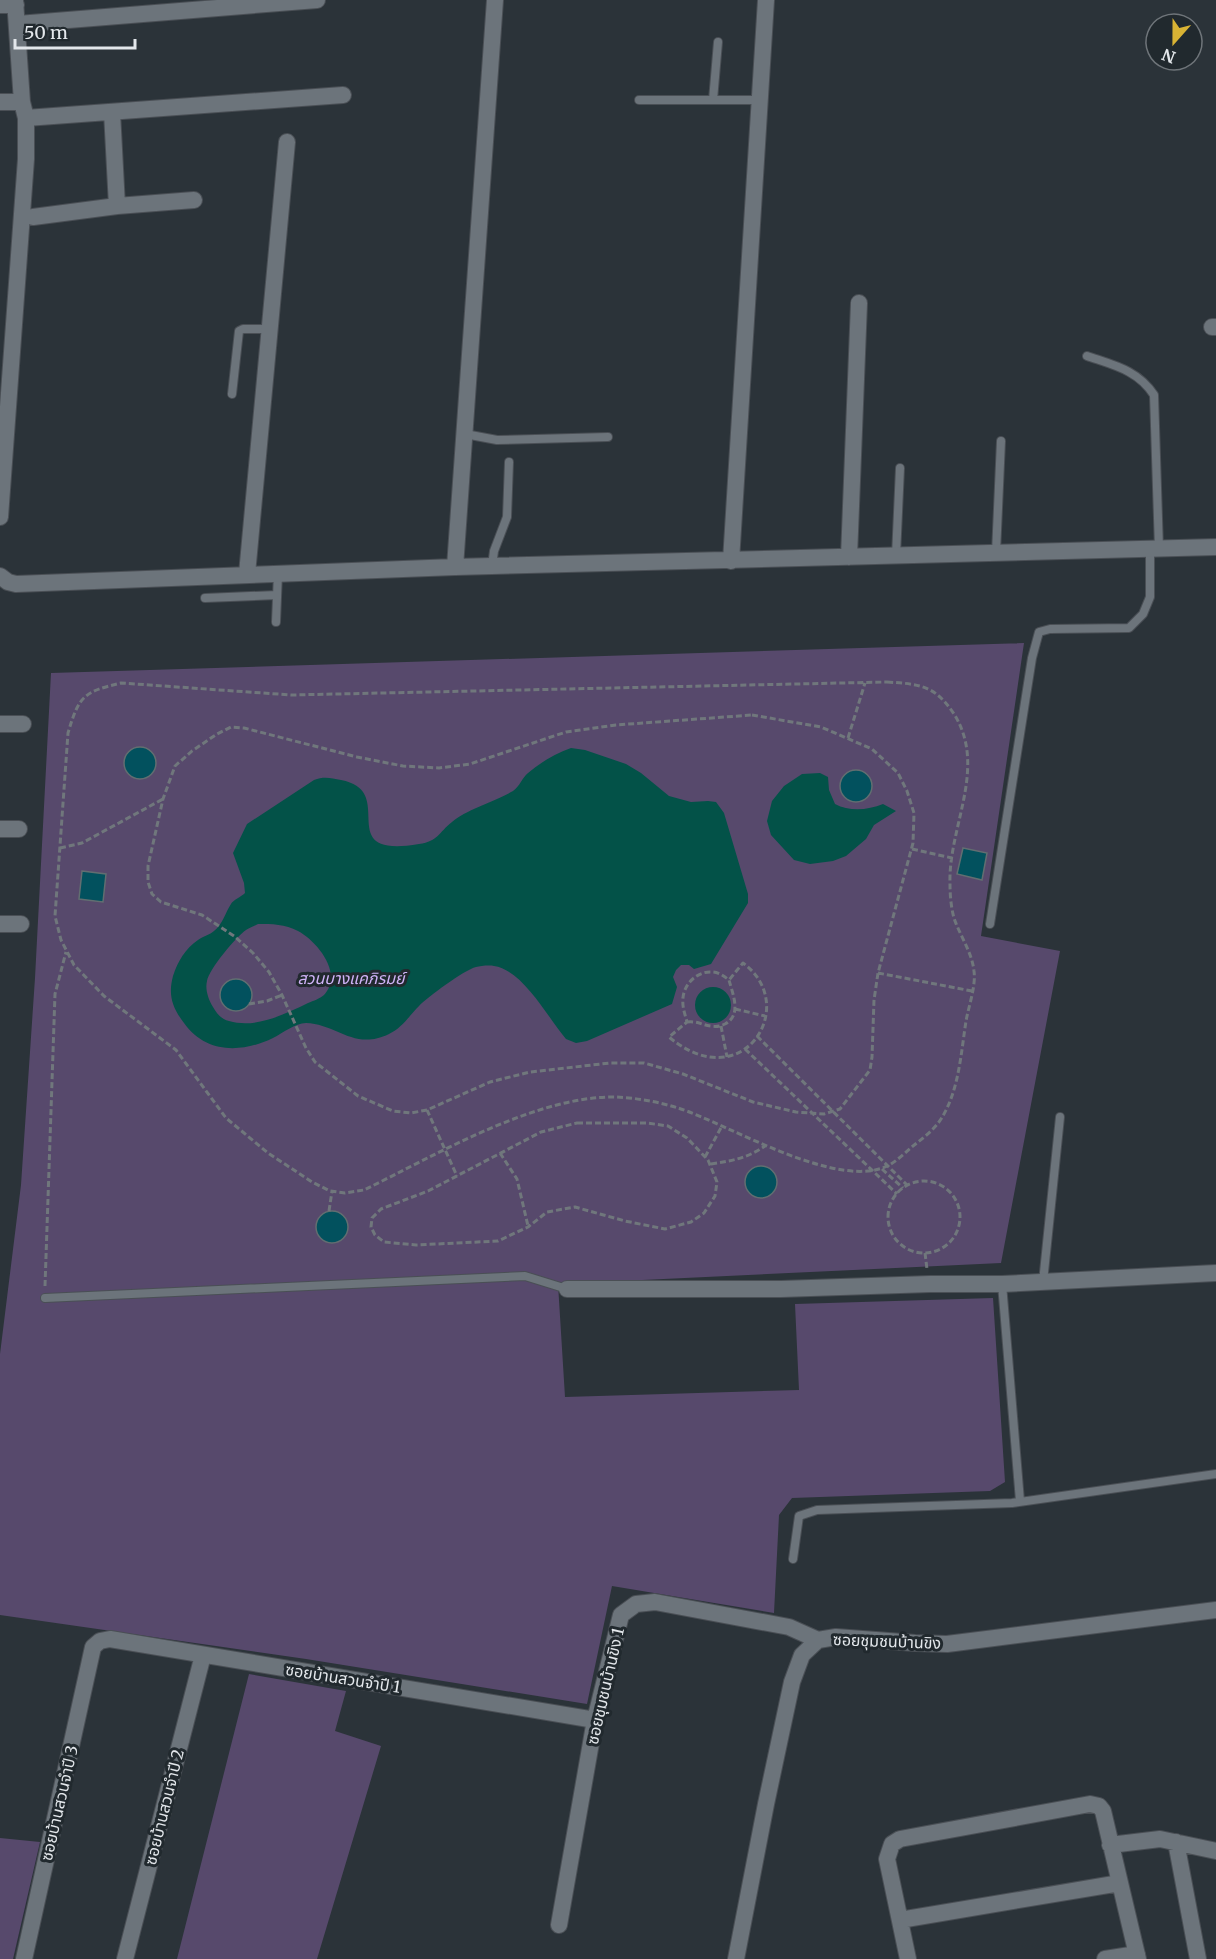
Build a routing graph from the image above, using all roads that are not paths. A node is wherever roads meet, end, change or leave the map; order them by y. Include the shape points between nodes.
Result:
1 (317, 0) edge
2 (495, 0) edge
3 (766, 0) edge
4 (10, 3) edge
5 (18, 24) junction
6 (718, 42) dead end
7 (344, 95) dead end
8 (760, 99) junction
9 (639, 100) dead end
10 (714, 100) junction
11 (0, 102) edge
12 (24, 110) junction
13 (112, 112) junction
14 (287, 142) dead end
15 (194, 200) dead end
16 (117, 206) junction
17 (33, 217) dead end
18 (859, 303) dead end
19 (270, 328) junction
20 (1087, 356) dead end
21 (5, 366) edge
22 (232, 394) dead end
23 (465, 434) junction
24 (608, 436) dead end
25 (1001, 441) dead end
26 (509, 462) dead end
27 (900, 468) dead end
28 (0, 517) edge
29 (1216, 547) edge
30 (1155, 550) junction
31 (996, 553) junction
32 (896, 556) junction
33 (849, 557) junction
34 (732, 561) junction
35 (492, 566) junction
36 (455, 567) junction
37 (278, 573) junction
38 (247, 574) junction
39 (0, 576) edge
40 (277, 595) junction
41 (205, 597) dead end
42 (276, 622) dead end
43 (0, 724) edge
44 (23, 724) dead end
45 (0, 829) edge
46 (19, 829) dead end
47 (0, 924) edge
48 (21, 924) dead end
49 (990, 924) dead end
50 (1060, 1118) dead end
51 (1216, 1273) edge
52 (1043, 1282) junction
53 (1002, 1284) junction
54 (567, 1289) joint
55 (45, 1298) road end
56 (1216, 1474) edge
57 (1020, 1501) junction
58 (793, 1559) dead end
59 (1216, 1610) edge
60 (818, 1640) junction
61 (93, 1647) joint
62 (203, 1655) junction
63 (596, 1719) junction
64 (1176, 1842) junction
65 (1110, 1845) junction
66 (1216, 1851) edge
67 (1120, 1883) junction
68 (900, 1920) junction
69 (558, 1925) dead end
70 (1137, 1956) edge
71 (24, 1959) edge
72 (125, 1959) edge
73 (736, 1959) edge
74 (908, 1959) edge
75 (1106, 1959) edge
76 (1198, 1959) edge

1 - 5 street
2 - 23 street
3 - 8 street
4 - 5 street
5 - 12 street
6 - 10 lane
7 - 13 street
8 - 10 lane
8 - 34 street
9 - 10 lane
11 - 12 street
12 - 13 street
12 - 21 street via 26,159
13 - 16 street
14 - 19 street
15 - 16 street
16 - 17 street
18 - 33 street
19 - 22 lane via 239,331
19 - 38 street
20 - 30 lane via 1131,371 1154,395
21 - 28 street
23 - 24 lane via 497,440
23 - 36 street
25 - 31 lane
26 - 35 lane via 507,517
27 - 32 lane
29 - 30 street
30 - 31 street
30 - 49 lane via 1150,597 1143,614 1129,628 1039,632
31 - 32 street
32 - 33 street
33 - 34 street
34 - 35 street
35 - 36 street
36 - 37 street
37 - 38 street
37 - 40 lane
38 - 39 street via 15,584
40 - 41 lane
40 - 42 lane
43 - 44 street
45 - 46 street
47 - 48 street
50 - 52 lane
51 - 52 street
52 - 53 street
53 - 54 street
53 - 57 lane
54 - 55 lane via 525,1275
56 - 57 lane
57 - 58 lane via 817,1510 799,1516
59 - 60 street, ซอยชุมชนบ้านขิง via 947,1644 836,1637
60 - 63 street, ซอยชุมชนบ้านขิง 1 via 789,1627 655,1602 636,1604 621,1615
60 - 73 street, ซอยชุมชนบ้านขิง via 802,1655 792,1682
61 - 62 street, ซอยบ้านสวนจำปี 1 via 110,1639
61 - 71 street, ซอยบ้านสวนจำปี 3
62 - 63 street, ซอยบ้านสวนจำปี 1
62 - 72 street, ซอยบ้านสวนจำปี 2
63 - 69 street, ซอยชุมชนบ้านขิง 1
64 - 65 street via 1160,1839
64 - 66 street
64 - 76 street
65 - 67 street
65 - 68 street via 1103,1811 1090,1804 900,1839 892,1844 887,1859
67 - 68 street
67 - 70 street
68 - 74 street
70 - 75 street

